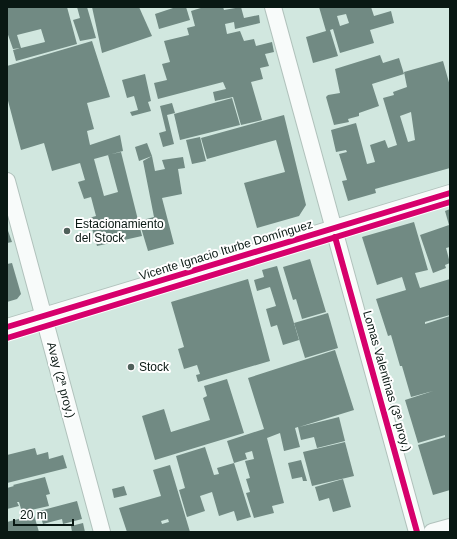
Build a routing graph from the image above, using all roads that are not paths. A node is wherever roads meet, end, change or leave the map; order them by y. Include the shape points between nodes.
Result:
1 (273, 7) edge
2 (7, 181) edge
3 (450, 193) edge
4 (333, 229) junction
5 (43, 316) junction
6 (7, 327) edge
7 (450, 527) edge
8 (102, 532) edge
9 (417, 532) edge
10 (432, 532) edge

1 - 4 street, Lomas Valentinas (3ª proy.)
2 - 5 street, Avay (2ª proy.)
3 - 4 street, Vicente Ignacio Iturbe Domínguez
4 - 5 street, Vicente Ignacio Iturbe Domínguez
4 - 9 street, Lomas Valentinas (3ª proy.)
5 - 6 street, Vicente Ignacio Iturbe Domínguez
5 - 8 street, Avay (2ª proy.)
7 - 10 street

